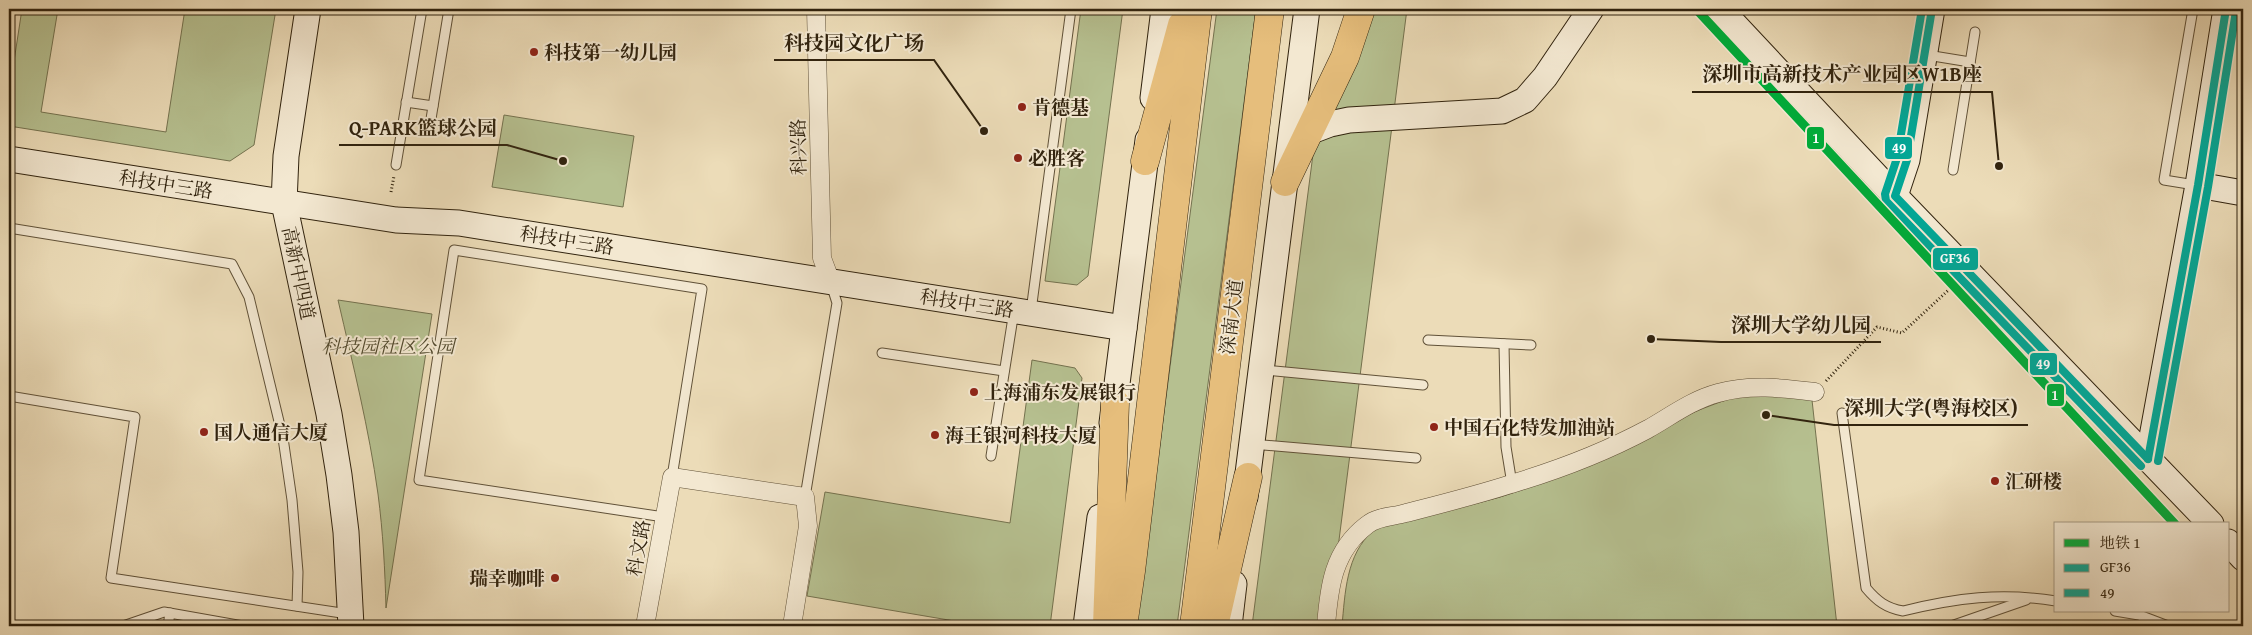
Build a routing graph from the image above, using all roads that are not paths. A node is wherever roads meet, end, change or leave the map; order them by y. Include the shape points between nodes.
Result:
1 (308, 9) edge
2 (422, 9) edge
3 (449, 9) edge
4 (816, 9) edge
5 (1071, 9) edge
6 (1164, 9) edge
7 (1186, 9) edge
8 (1198, 9) edge
9 (1270, 9) edge
10 (1307, 9) edge
11 (1361, 9) edge
12 (1368, 9) edge
13 (1591, 9) edge
14 (1720, 9) edge
15 (1932, 9) edge
16 (2193, 9) edge
17 (2226, 9) edge
18 (1975, 32) dead end
19 (1924, 55) junction
20 (1345, 57) junction
21 (1970, 62) junction
22 (406, 102) junction
23 (433, 106) junction
24 (429, 131) dead end
25 (1309, 132) junction
26 (9, 159) edge
27 (1145, 161) junction
28 (396, 165) road end
29 (1953, 170) dead end
30 (1285, 182) junction
31 (2198, 185) junction
32 (2243, 193) edge
33 (1895, 196) junction
34 (284, 203) junction
35 (9, 228) edge
36 (830, 282) junction
37 (1022, 312) junction
38 (1124, 328) junction
39 (1428, 340) dead end
40 (1504, 344) junction
41 (1530, 345) dead end
42 (882, 353) dead end
43 (1262, 370) junction
44 (1004, 371) junction
45 (1423, 386) dead end
46 (1815, 392) road end
47 (9, 396) edge
48 (1115, 403) junction
49 (1842, 413) dead end
50 (1252, 444) junction
51 (991, 456) dead end
52 (1416, 458) dead end
53 (2148, 459) junction
54 (672, 477) junction
55 (1248, 477) junction
56 (1512, 484) junction
57 (805, 497) junction
58 (664, 517) junction
59 (2208, 522) edge
60 (2230, 544) edge
61 (2243, 558) edge
62 (2033, 598) junction
63 (2054, 601) edge
64 (297, 606) junction
65 (2121, 612) edge
66 (170, 614) junction
67 (351, 620) edge
68 (124, 626) edge
69 (168, 626) edge
70 (243, 626) edge
71 (645, 626) edge
72 (792, 626) edge
73 (1086, 626) edge
74 (1107, 626) edge
75 (1123, 626) edge
76 (1194, 626) edge
77 (1214, 626) edge
78 (1229, 626) edge
79 (1326, 626) edge
80 (1951, 626) edge
81 (2168, 626) edge

1 - 34 street, 高新中四道 via 286,156
2 - 22 lane
3 - 23 lane
4 - 36 street, 科兴路 via 822,258
5 - 37 lane
6 - 27 street
7 - 27 main road
8 - 75 main road
9 - 76 main road, 深南大道
10 - 30 street
11 - 20 main road
12 - 20 lane
13 - 25 street via 1545,77 1525,100 1502,111 1349,120
14 - 33 street
15 - 19 street
16 - 31 lane via 2164,180
17 - 31 street
18 - 21 lane
19 - 21 lane
19 - 33 street via 1907,160
20 - 25 main road
21 - 29 lane
22 - 23 lane
22 - 28 lane
23 - 24 lane
25 - 30 main road
26 - 34 street, 科技中三路
27 - 38 street
30 - 43 street
31 - 32 street
31 - 53 street
33 - 53 street
34 - 36 street, 科技中三路 via 396,220 458,223
34 - 67 street, 高新中四道 via 339,475
35 - 64 lane via 232,264 248,297 283,438 298,572
36 - 37 street, 科技中三路
36 - 57 lane via 837,303
37 - 38 street, 科技中三路
37 - 44 lane
38 - 48 street
39 - 40 lane
40 - 41 lane
40 - 56 lane via 1506,447
42 - 44 lane
43 - 45 lane
43 - 50 street
44 - 51 lane
46 - 56 street via 1764,387 1717,393 1572,463
47 - 64 lane via 135,417 111,578
48 - 73 street
48 - 74 main road
49 - 62 lane via 1866,588 1877,601 1903,611 1977,597
50 - 52 lane
50 - 55 street
53 - 59 street
54 - 57 street
54 - 58 street, 科文路
54 - 58 lane via 702,289 454,250 420,480
55 - 77 main road
55 - 78 street
56 - 79 street via 1383,517 1368,524 1353,538 1332,576
57 - 72 street via 808,526
58 - 71 street, 科文路
60 - 61 street
62 - 63 lane
62 - 80 lane
64 - 67 lane
65 - 81 lane
66 - 68 lane via 164,612
66 - 69 lane
66 - 70 lane

